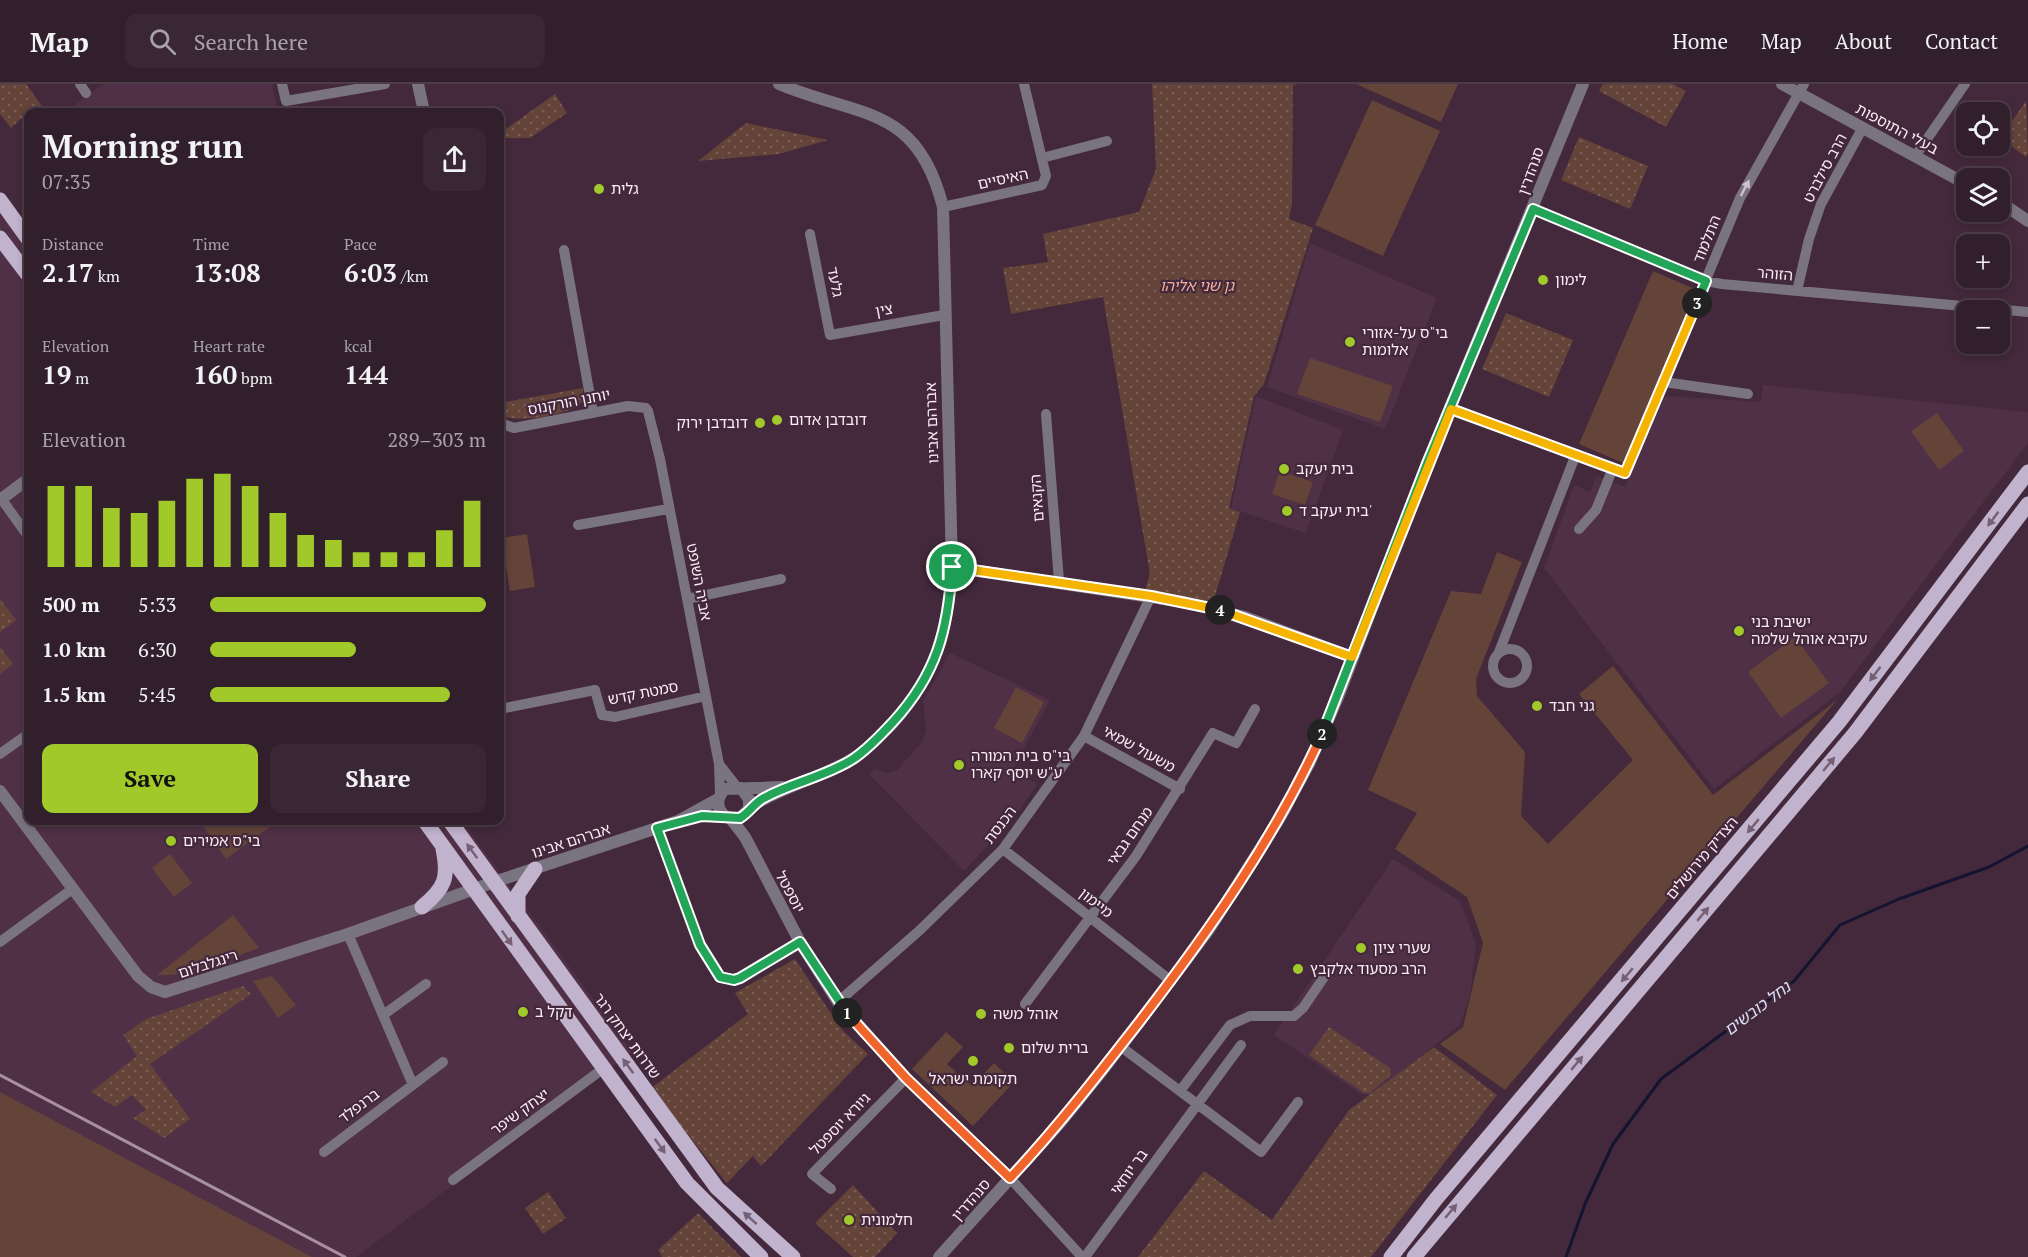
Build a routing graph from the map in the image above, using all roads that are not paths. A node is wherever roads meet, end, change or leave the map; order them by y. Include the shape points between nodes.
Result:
1 (282, 84) edge
2 (385, 84) edge
3 (418, 84) edge
4 (779, 84) edge
5 (1024, 84) edge
6 (1583, 84) edge
7 (1782, 84) edge
8 (1965, 84) edge
9 (1801, 88) edge
10 (423, 108) edge
11 (1862, 129) junction
12 (1107, 141) dead end
13 (1916, 155) junction
14 (1042, 158) junction
15 (1956, 178) edge
16 (0, 200) edge
17 (943, 207) junction
18 (1533, 209) junction
19 (2010, 209) edge
20 (2028, 221) edge
21 (24, 233) edge
22 (810, 234) dead end
23 (0, 238) edge
24 (564, 250) dead end
25 (24, 270) edge
26 (1706, 281) junction
27 (1797, 291) junction
28 (2028, 312) edge
29 (944, 315) junction
30 (830, 335) joint
31 (1664, 382) junction
32 (1748, 394) dead end
33 (646, 408) joint
34 (1451, 409) junction
35 (593, 413) junction
36 (1046, 414) dead end
37 (504, 424) edge
38 (1576, 454) junction
39 (1612, 468) junction
40 (2028, 472) edge
41 (24, 482) edge
42 (0, 499) edge
43 (2028, 504) edge
44 (668, 508) junction
45 (578, 525) dead end
46 (1579, 529) dead end
47 (24, 531) edge
48 (952, 567) junction
49 (781, 579) dead end
50 (1059, 581) junction
51 (1151, 596) junction
52 (687, 599) junction
53 (1499, 652) dead end
54 (1352, 657) junction
55 (706, 696) junction
56 (504, 708) edge
57 (1255, 709) dead end
58 (1084, 736) junction
59 (24, 737) edge
60 (0, 754) edge
61 (719, 764) junction
62 (792, 786) junction
63 (739, 788) junction
64 (1180, 789) junction
65 (0, 791) edge
66 (719, 797) junction
67 (748, 809) junction
68 (728, 818) junction
69 (678, 821) junction
70 (24, 824) edge
71 (24, 825) edge
72 (427, 825) edge
73 (453, 825) edge
74 (657, 828) junction
75 (745, 837) junction
76 (442, 846) junction
77 (1003, 849) junction
78 (535, 869) junction
79 (494, 882) junction
80 (71, 890) junction
81 (474, 890) junction
82 (422, 907) junction
83 (518, 916) junction
84 (1090, 918) junction
85 (348, 934) junction
86 (0, 942) edge
87 (800, 942) junction
88 (1324, 977) dead end
89 (1171, 981) junction
90 (426, 984) dead end
91 (838, 1002) junction
92 (1025, 1004) dead end
93 (383, 1015) junction
94 (1241, 1045) dead end
95 (1120, 1046) junction
96 (443, 1062) dead end
97 (604, 1068) junction
98 (906, 1078) junction
99 (413, 1085) junction
100 (1180, 1091) junction
101 (1298, 1102) dead end
102 (1197, 1104) junction
103 (324, 1152) dead end
104 (1010, 1178) junction
105 (453, 1180) dead end
106 (831, 1189) dead end
107 (1079, 1256) edge
108 (761, 1257) edge
109 (793, 1257) edge
110 (939, 1257) edge
111 (1391, 1257) edge
112 (1414, 1257) edge

1 - 2 street via 286,101
3 - 10 street
4 - 17 street, אברהם אבינו via 882,117 902,131 923,154
5 - 14 street, האיסיים
6 - 18 street, סנהדרין
7 - 9 street, בעלי התוספות
8 - 13 street
9 - 11 street, בעלי התוספות
26 -> 9 street, התלמוד via 1740,198
11 - 13 street, בעלי התוספות
11 - 27 street, הרב סילברט via 1821,204
12 - 14 street, האיסיים
13 - 15 street, בעלי התוספות
14 - 17 street, האיסיים via 1046,176 1042,185
16 - 21 main road
17 - 29 street, אברהם אבינו
18 - 26 street, הזוהר
18 - 34 street, סנהדרין
19 - 20 street
22 - 30 street, גלעד
23 - 25 main road
24 - 35 street
26 - 27 street, הזוהר
26 - 31 street, התלמוד
27 - 28 street, הזוהר
29 - 30 street, צין
29 - 48 street, אברהם אבינו
31 - 32 street
31 - 39 street, התלמוד via 1625,473
33 - 35 street, יוחנן הורקנוס via 628,406
33 - 44 street, אביה השופט via 652,420
34 - 38 street
34 - 54 street, סנהדרין
35 - 37 street, יוחנן הורקנוס via 514,428
36 - 50 street, הקנאים
38 - 39 street
38 - 53 street
39 - 46 street via 1596,510
40 -> 111 main road, הצדיק מירושלים via 1839,722
41 - 42 street
42 - 47 street
112 -> 43 main road via 1855,733
44 - 45 street
44 - 52 street, אביה השופט
48 - 50 street
48 - 62 street, אברהם אבינו via 942,643 905,709 852,759
49 - 52 street
50 - 51 street
51 - 54 street via 1245,617
51 - 58 street, הכנסת
52 - 55 street, אביה השופט
54 - 89 street, סנהדרין via 1317,747 1281,816 1239,885
55 - 56 street, סמטת קדש via 615,717 602,714 595,690
55 - 61 street, אביה השופט
57 - 64 street, מנחם גבאי via 1236,743 1213,733
58 - 64 street, משעול שמאי
58 - 77 street, הכנסת
59 - 60 street
61 - 63 street, אביה השופט
61 - 66 street, אביה השופט
62 - 63 street, אברהם אבינו
62 - 67 street, אברהם אבינו
63 - 66 street via 727,788
63 - 67 street via 748,796
64 - 84 street, מנחם גבאי
65 - 70 street, רינגלבלום
66 - 68 street via 719,809
66 - 69 street, אברהם אבינו
67 - 68 street via 740,818
67 - 75 street
68 - 69 street, אברהם אבינו via 702,816
68 - 75 street, יוספטל
69 - 74 street, אברהם אבינו
71 - 80 street, רינגלבלום
72 - 76 main road
79 -> 73 main road, שדרות יצחק רגר
74 - 78 street, אברהם אבינו
74 - 87 street via 700,945 720,977 740,978
75 - 87 street, יוספטל
76 - 81 main road
76 - 82 main road via 446,877 438,892
77 - 84 street, מיימון
77 - 91 street, הכנסת
78 - 79 street, אברהם אבינו
78 - 83 main road via 518,894
79 - 81 street, אברהם אבינו
79 - 83 main road, שדרות יצחק רגר
80 - 85 street, רינגלבלום via 138,976 165,992
80 - 86 street
81 - 82 street, רינגלבלום
81 -> 97 main road
82 - 85 street, רינגלבלום
109 -> 83 main road, שדרות יצחק רגר via 717,1188
84 - 89 street, מיימון
84 - 92 street, מנחם גבאי
85 - 93 street
87 - 91 street, יוספטל
88 - 100 street via 1294,1016 1250,1016 1230,1025
89 - 95 street, סנהדרין
90 - 93 street
91 - 98 street, יוספטל
93 - 99 street
94 - 102 street, בר יוחאי
95 - 100 street
95 - 104 street, סנהדרין via 1060,1123
96 - 99 street, ברנפלד
97 - 105 street, יצחק שיפר
97 -> 108 main road via 695,1193
98 - 104 street, יוספטל
98 - 106 street, גיורא יוספטל via 812,1174
99 - 103 street, ברנפלד
100 - 102 street
101 - 102 street via 1261,1152
102 - 107 street, בר יוחאי
104 - 107 street, יוספטל
104 - 110 street, סנהדרין

